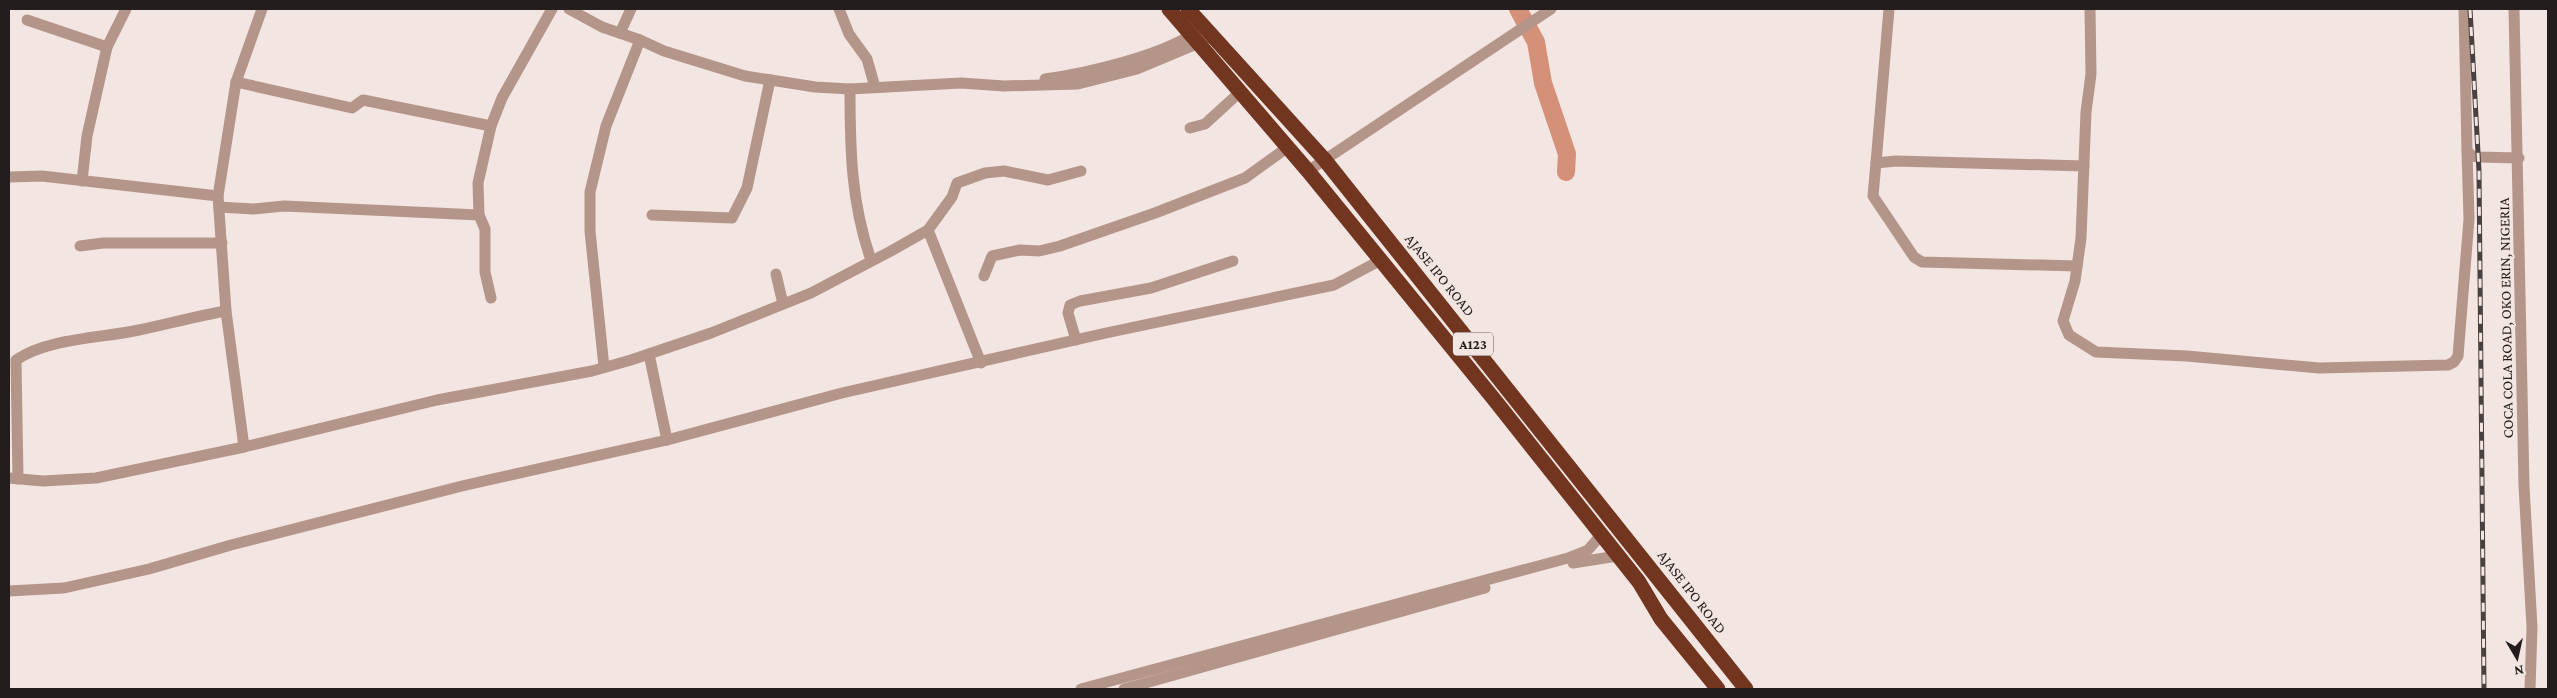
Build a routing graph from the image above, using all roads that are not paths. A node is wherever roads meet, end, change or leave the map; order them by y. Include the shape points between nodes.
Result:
1 (126, 9) edge
2 (262, 9) edge
3 (552, 9) edge
4 (569, 9) edge
5 (631, 9) edge
6 (839, 9) edge
7 (1169, 9) edge
8 (1188, 9) edge
9 (1551, 9) edge
10 (1889, 9) edge
11 (2090, 9) edge
12 (2464, 9) edge
13 (2514, 9) edge
14 (27, 20) dead end
15 (620, 33) junction
16 (1202, 36) junction
17 (640, 40) junction
18 (107, 47) junction
19 (770, 80) junction
20 (236, 82) junction
21 (876, 87) junction
22 (850, 89) junction
23 (1240, 92) junction
24 (491, 126) junction
25 (1190, 128) dead end
26 (1288, 147) junction
27 (2467, 151) junction
28 (2519, 158) junction
29 (1324, 160) junction
30 (1876, 163) junction
31 (2084, 166) junction
32 (1081, 171) dead end
33 (1308, 171) junction
34 (9, 177) edge
35 (82, 181) junction
36 (219, 202) junction
37 (479, 215) junction
38 (652, 215) dead end
39 (928, 230) junction
40 (222, 243) junction
41 (80, 246) dead end
42 (872, 260) junction
43 (1233, 260) dead end
44 (1381, 260) junction
45 (2077, 266) junction
46 (776, 274) dead end
47 (984, 276) dead end
48 (491, 298) dead end
49 (784, 304) junction
50 (226, 311) junction
51 (1076, 340) junction
52 (649, 354) junction
53 (981, 363) junction
54 (604, 367) junction
55 (667, 440) junction
56 (244, 446) junction
57 (14, 479) edge
58 (1601, 535) junction
59 (1617, 556) junction
60 (9, 591) edge
61 (1080, 689) edge
62 (1124, 689) edge
63 (1718, 689) edge
64 (1746, 689) edge
65 (2530, 689) edge

1 - 18 street
2 - 20 street
3 - 24 street via 502,98
4 - 15 street
5 - 15 street
6 - 21 street via 850,34 867,59
7 - 16 highway, AJASE IPO ROAD / A123
8 - 16 highway, AJASE IPO ROAD / A123
9 - 29 street
10 - 30 street
11 - 31 street via 2091,74
12 - 27 street
13 - 28 street, COCA COLA ROAD, OKO ERIN, NIGERIA
14 - 18 street
15 - 17 street
16 - 21 street via 1070,76 1004,86 961,83
16 - 23 highway, AJASE IPO ROAD / A123
16 - 29 highway, AJASE IPO ROAD / A123
17 - 19 street via 664,52 745,76
17 - 54 street via 606,126 590,192 590,231
18 - 35 street via 87,136
19 - 22 street
19 - 38 street via 747,188 732,218
20 - 24 street via 352,108 363,100
20 - 36 street
21 - 22 street
22 - 42 street via 850,160 861,230
23 - 25 street via 1218,115 1205,124
23 - 26 highway, AJASE IPO ROAD / A123
24 - 37 street via 478,183
26 - 33 highway, AJASE IPO ROAD / A123
26 - 47 street via 1245,178 1155,214 1060,246 992,256
27 - 28 street via 2478,157
27 - 45 street via 2468,219 2458,356 2448,365 2319,368 2187,356 2096,352 2065,330 2064,315
28 - 65 street, COCA COLA ROAD, OKO ERIN, NIGERIA via 2524,486 2532,627
29 - 33 street
29 - 64 highway, AJASE IPO ROAD / A123
30 - 31 street
30 - 45 street via 1873,196 1908,250 1922,262
31 - 45 street
32 - 39 street via 1048,180 1004,171 968,178 957,183 952,197
33 - 44 highway, AJASE IPO ROAD / A123
34 - 35 street via 42,176
35 - 36 street
36 - 37 street via 252,210 284,206
36 - 40 street
37 - 48 street via 485,229 485,272
39 - 42 street
39 - 53 street
40 - 41 street via 103,243
40 - 50 street
42 - 49 street via 811,294
43 - 51 street via 1152,288 1070,305 1068,313
44 - 51 street via 1334,285
44 - 58 highway, AJASE IPO ROAD / A123
46 - 49 street
49 - 52 street
50 - 56 street
50 - 57 street via 51,346 16,360
51 - 53 street
52 - 54 street
52 - 55 street
53 - 55 street via 842,393
54 - 56 street via 437,400
55 - 60 street via 462,486 231,544 149,569 64,588
56 - 57 street via 96,478
58 - 59 highway, AJASE IPO ROAD / A123
58 - 61 street via 1588,550 1568,558
59 - 62 street via 1576,562
59 - 63 highway, AJASE IPO ROAD / A123 via 1639,582 1661,619

